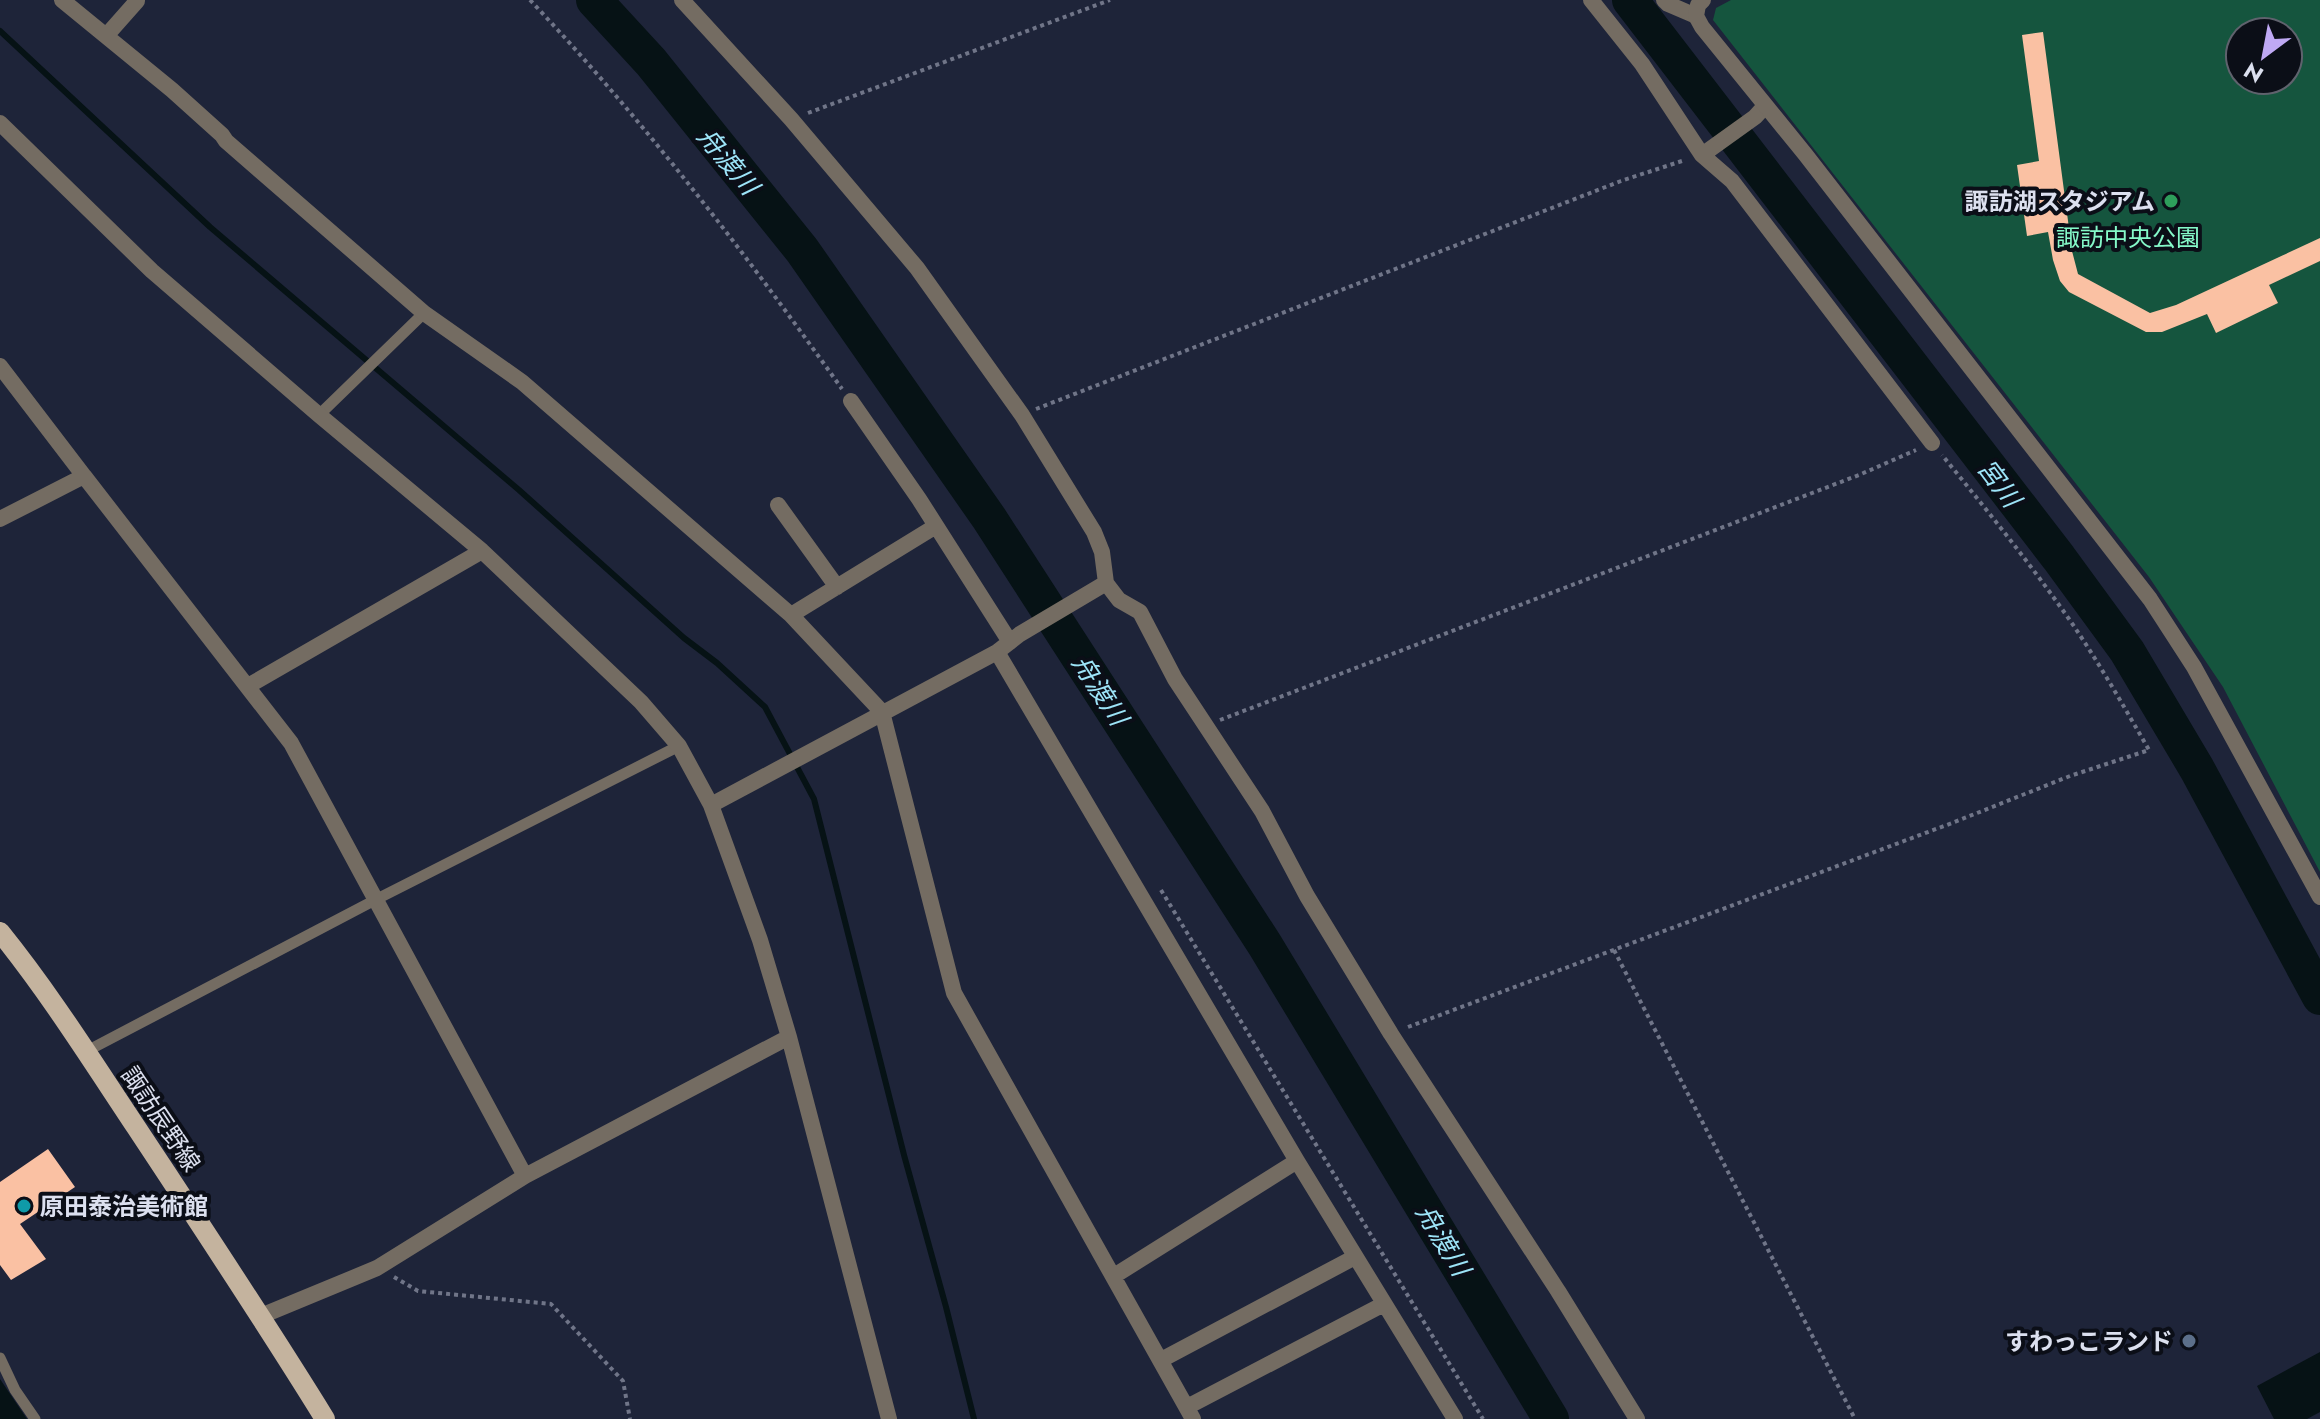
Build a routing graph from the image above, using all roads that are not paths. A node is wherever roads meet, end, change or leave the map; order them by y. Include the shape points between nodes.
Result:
1 (62, 0) edge
2 (682, 0) edge
3 (1591, 0) edge
4 (1664, 0) edge
5 (1703, 0) edge
6 (137, 1) edge
7 (1696, 16) junction
8 (106, 36) junction
9 (1760, 111) junction
10 (1, 124) edge
11 (1706, 153) junction
12 (424, 313) junction
13 (0, 366) edge
14 (851, 401) road end
15 (319, 415) junction
16 (1932, 443) road end
17 (84, 476) junction
18 (778, 505) dead end
19 (0, 519) edge
20 (936, 526) junction
21 (482, 551) junction
22 (837, 587) junction
23 (1101, 587) junction
24 (791, 615) junction
25 (1009, 643) junction
26 (248, 686) junction
27 (882, 712) junction
28 (679, 746) junction
29 (711, 805) junction
30 (2320, 897) edge
31 (377, 899) junction
32 (0, 932) edge
33 (789, 1037) junction
34 (85, 1052) junction
35 (1297, 1161) junction
36 (525, 1176) junction
37 (1355, 1257) junction
38 (1114, 1276) junction
39 (1384, 1304) junction
40 (261, 1316) junction
41 (0, 1358) edge
42 (1161, 1360) junction
43 (1190, 1413) edge
44 (35, 1419) edge
45 (325, 1419) edge
46 (889, 1419) edge
47 (1455, 1419) edge
48 (1637, 1419) edge

1 - 8 street
2 - 23 street via 917,268 1022,415 1094,532 1102,552
3 - 11 street
4 - 7 street
5 - 7 street
6 - 8 street
7 - 9 street
8 - 12 street
9 - 11 street
9 - 30 street via 1805,154 2150,599 2194,667
10 - 15 street via 152,271
11 - 16 street
12 - 15 lane
12 - 24 street via 522,382
13 - 17 street
14 - 20 street
15 - 21 street
17 - 19 street
17 - 26 street
18 - 22 street
20 - 22 street
20 - 25 street
21 - 26 street
21 - 28 street via 641,702
22 - 24 street
23 - 25 street
23 - 48 street via 1140,612 1175,679 1262,811 1391,1034
24 - 27 street
25 - 27 street
25 - 35 street
26 - 31 street via 291,743
27 - 29 street
27 - 38 street via 954,993
28 - 29 street
28 - 31 lane
29 - 33 street
31 - 34 lane
31 - 36 street
32 - 34 main road, 諏訪辰野線
33 - 36 street
33 - 46 street
34 - 40 main road, 諏訪辰野線
35 - 37 street
35 - 38 street
36 - 40 street via 377,1268
37 - 39 street
37 - 42 street
38 - 42 street
39 - 43 street
39 - 47 street
40 - 45 main road, 諏訪辰野線
41 - 44 lane
42 - 43 street

